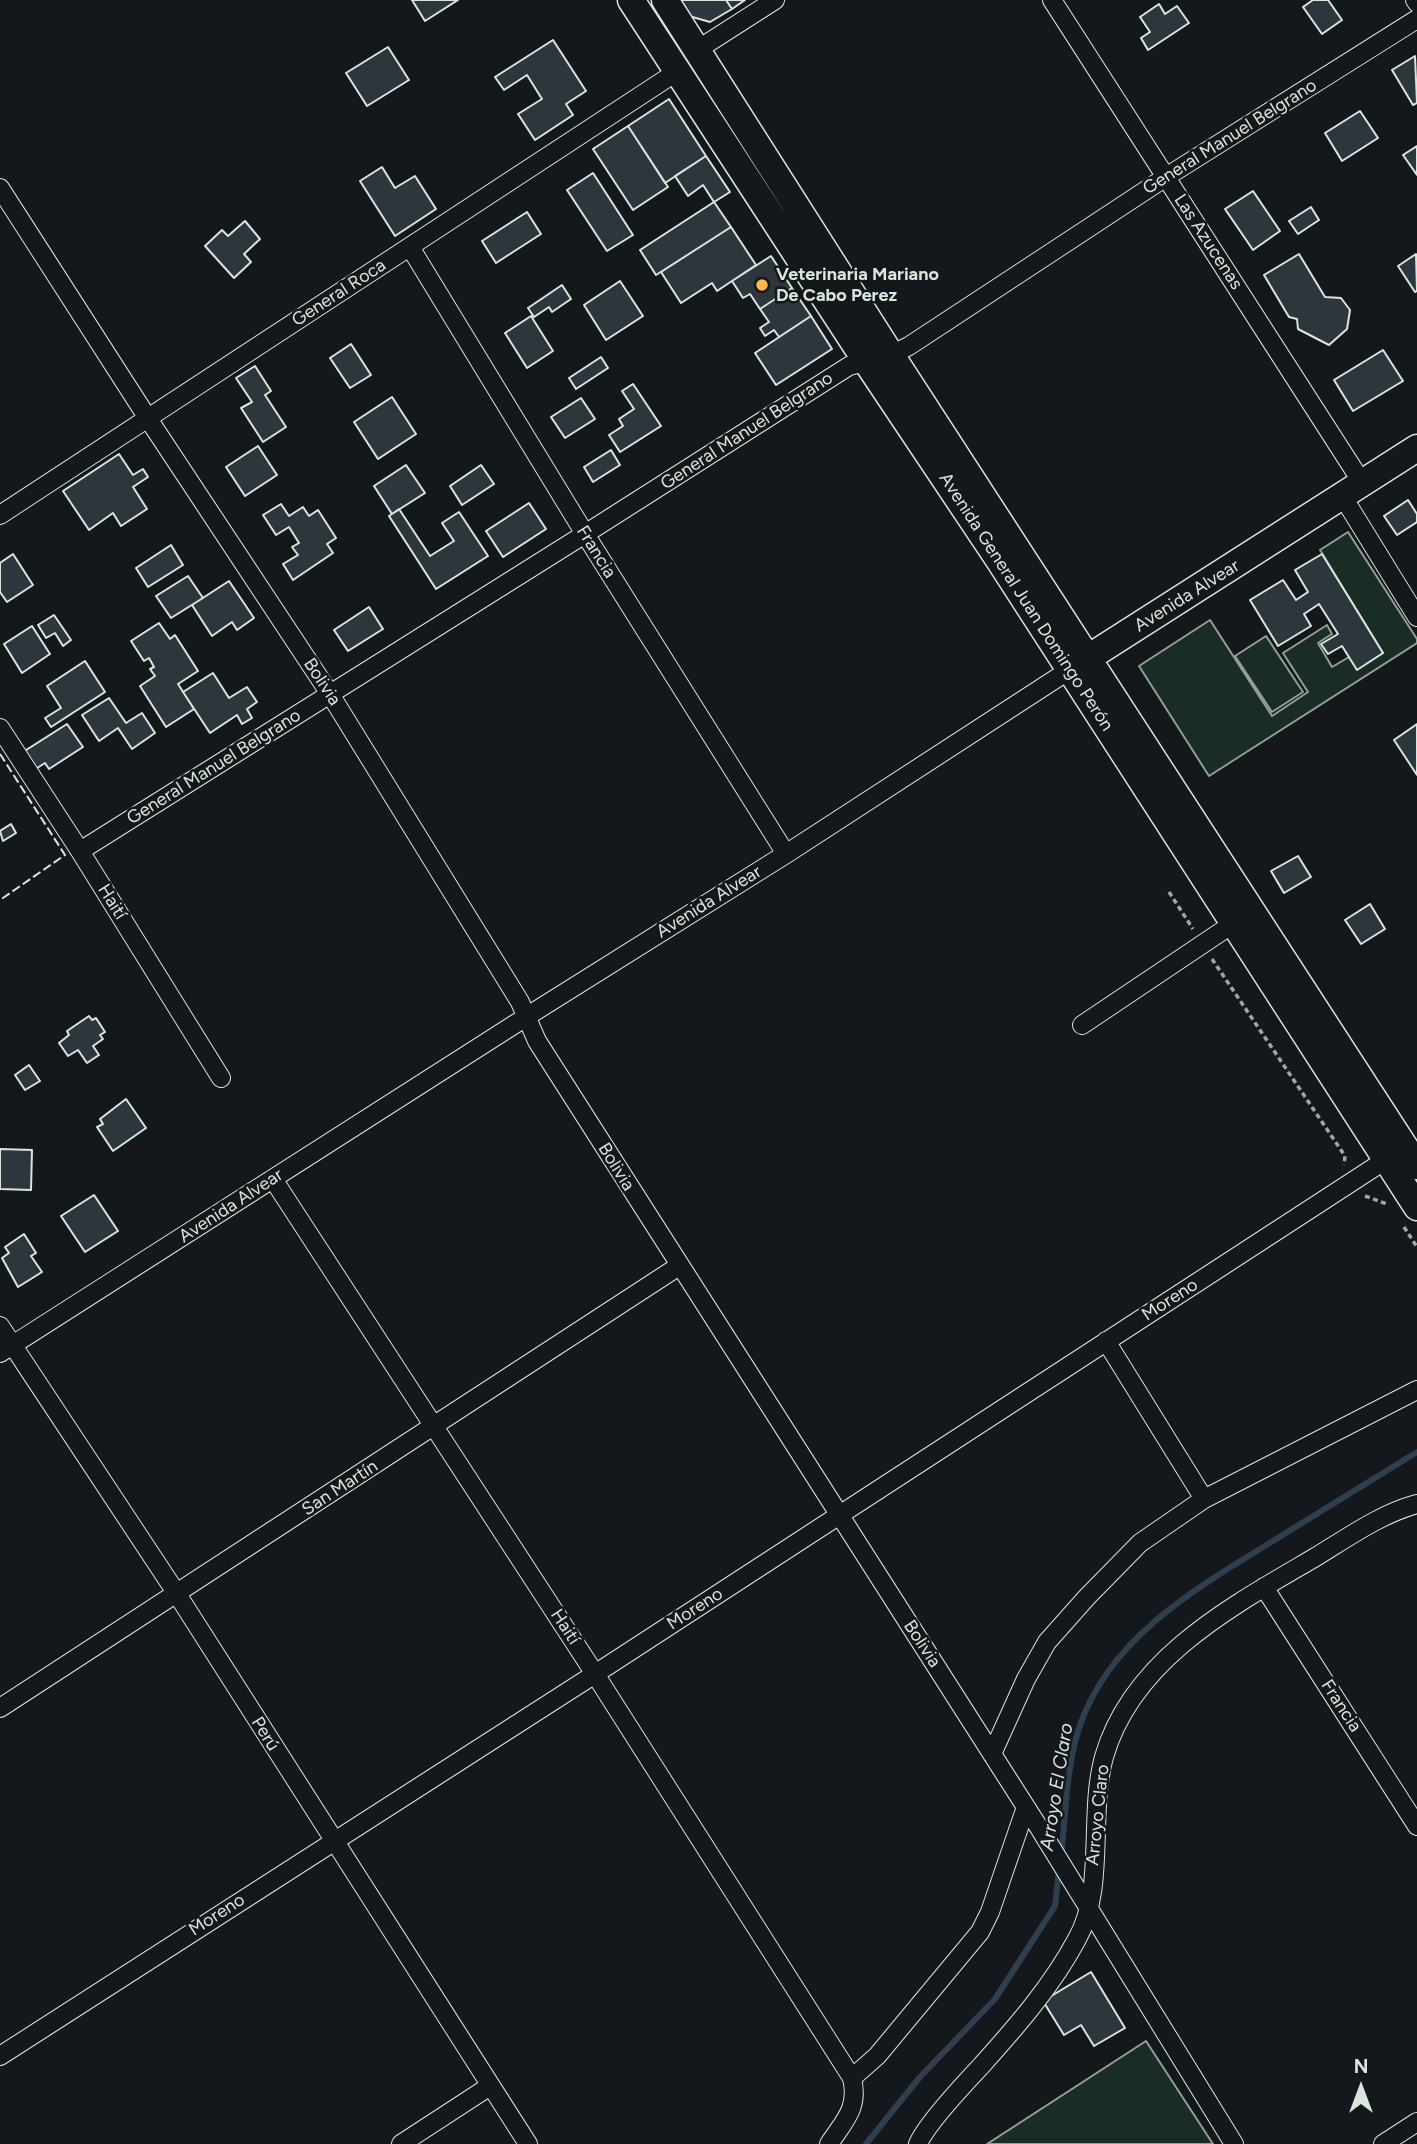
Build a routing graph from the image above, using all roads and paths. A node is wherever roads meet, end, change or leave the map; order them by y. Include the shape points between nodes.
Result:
1 (631, 0) edge
2 (665, 0) edge
3 (775, 0) edge
4 (1052, 0) edge
5 (1417, 19) edge
6 (697, 50) junction
7 (678, 71) junction
8 (1166, 177) junction
9 (0, 188) edge
10 (410, 247) junction
11 (891, 355) junction
12 (866, 361) junction
13 (147, 417) junction
14 (1417, 448) edge
15 (1353, 491) junction
16 (0, 515) edge
17 (585, 534) junction
18 (1417, 617) edge
19 (1079, 664) junction
20 (330, 694) junction
21 (0, 728) edge
22 (80, 851) junction
23 (786, 854) junction
24 (1169, 892) dead end
25 (1234, 923) junction
26 (1203, 944) junction
27 (526, 1017) junction
28 (1082, 1025) dead end
29 (221, 1078) dead end
30 (1387, 1159) junction
31 (1417, 1166) edge
32 (273, 1179) junction
33 (1353, 1182) junction
34 (1389, 1204) dead end
35 (1410, 1216) edge
36 (1417, 1247) edge
37 (679, 1266) junction
38 (0, 1326) edge
39 (1107, 1341) junction
40 (6, 1349) edge
41 (1417, 1390) edge
42 (435, 1426) junction
43 (1204, 1499) junction
44 (1417, 1504) edge
45 (840, 1516) junction
46 (1264, 1587) junction
47 (177, 1594) junction
48 (595, 1674) junction
49 (0, 1709) edge
50 (992, 1754) junction
51 (1026, 1807) junction
52 (1417, 1826) edge
53 (333, 1841) junction
54 (1090, 1912) junction
55 (0, 2056) edge
56 (852, 2078) junction
57 (490, 2087) junction
58 (1417, 2122) edge
59 (401, 2144) edge
60 (528, 2144) edge
61 (829, 2144) edge
62 (918, 2144) edge
63 (1234, 2144) edge
64 (1383, 2144) edge

1 - 7 main road, Avenida General Juan Domingo Perón
2 - 6 main road, Avenida General Juan Domingo Perón
3 - 6 street
4 - 8 street, Las Azucenas
5 - 8 street, General Manuel Belgrano
6 - 11 main road, Avenida General Juan Domingo Perón
7 - 10 street, General Roca
7 - 12 main road, Avenida General Juan Domingo Perón
8 - 11 street, General Manuel Belgrano
8 - 15 street, Las Azucenas
9 - 13 street, Bolivia
10 - 13 street, General Roca
10 - 17 street, Francia
11 - 12 street, General Manuel Belgrano
11 - 19 main road, Avenida General Juan Domingo Perón
12 - 17 street, General Manuel Belgrano via 849,366
12 - 19 main road, Avenida General Juan Domingo Perón
13 - 16 street, General Roca
13 - 20 street, Bolivia
14 - 15 main road, Avenida Alvear
15 - 18 street, Las Azucenas
15 - 19 main road, Avenida Alvear
17 - 20 street, General Manuel Belgrano
17 - 23 street, Francia
19 - 23 street, Avenida Alvear
19 - 25 main road, Avenida General Juan Domingo Perón
19 - 31 main road, Avenida General Juan Domingo Perón
20 - 22 street, General Manuel Belgrano
20 - 27 street, Bolivia
21 - 22 street, Haití
22 - 29 street, Haití
23 - 27 street, Avenida Alvear
24 - 26 path
25 - 26 street
25 - 30 main road, Avenida General Juan Domingo Perón
26 - 28 street
26 - 33 path via 1345,1156 1343,1171
27 - 32 street, Avenida Alvear
27 - 37 street, Bolivia
30 - 33 street, Moreno
30 - 35 main road, Avenida General Juan Domingo Perón
32 - 40 street, Avenida Alvear
32 - 42 street, Haití
33 - 34 path via 1365,1197
33 - 39 street, Moreno
35 - 36 path
37 - 42 street, San Martín
37 - 45 street, Bolivia
38 - 40 street, Perú
39 - 43 street
39 - 45 street, Moreno
40 - 47 street, Perú
41 - 43 street
42 - 47 street, San Martín
42 - 48 street, Haití
43 - 50 street via 1140,1544 1047,1642
44 - 46 street, Arroyo Claro via 1373,1523
45 - 48 street, Moreno
45 - 50 street, Bolivia
46 - 52 street, Francia
46 - 54 street, Arroyo Claro via 1162,1662 1117,1723 1104,1758 1097,1801
47 - 49 street, San Martín
47 - 53 street, Perú
48 - 53 street, Moreno
48 - 56 street, Haití
50 - 51 street, Bolivia
51 - 54 street, Bolivia
51 - 56 street via 980,1932 877,2056
53 - 55 street, Moreno
53 - 57 street, Perú
54 - 62 street, Arroyo Claro via 1077,1940 1022,2020
54 - 63 street, Bolivia
56 - 61 street via 856,2094 852,2109
57 - 59 street
57 - 60 street, Perú
58 - 64 street

